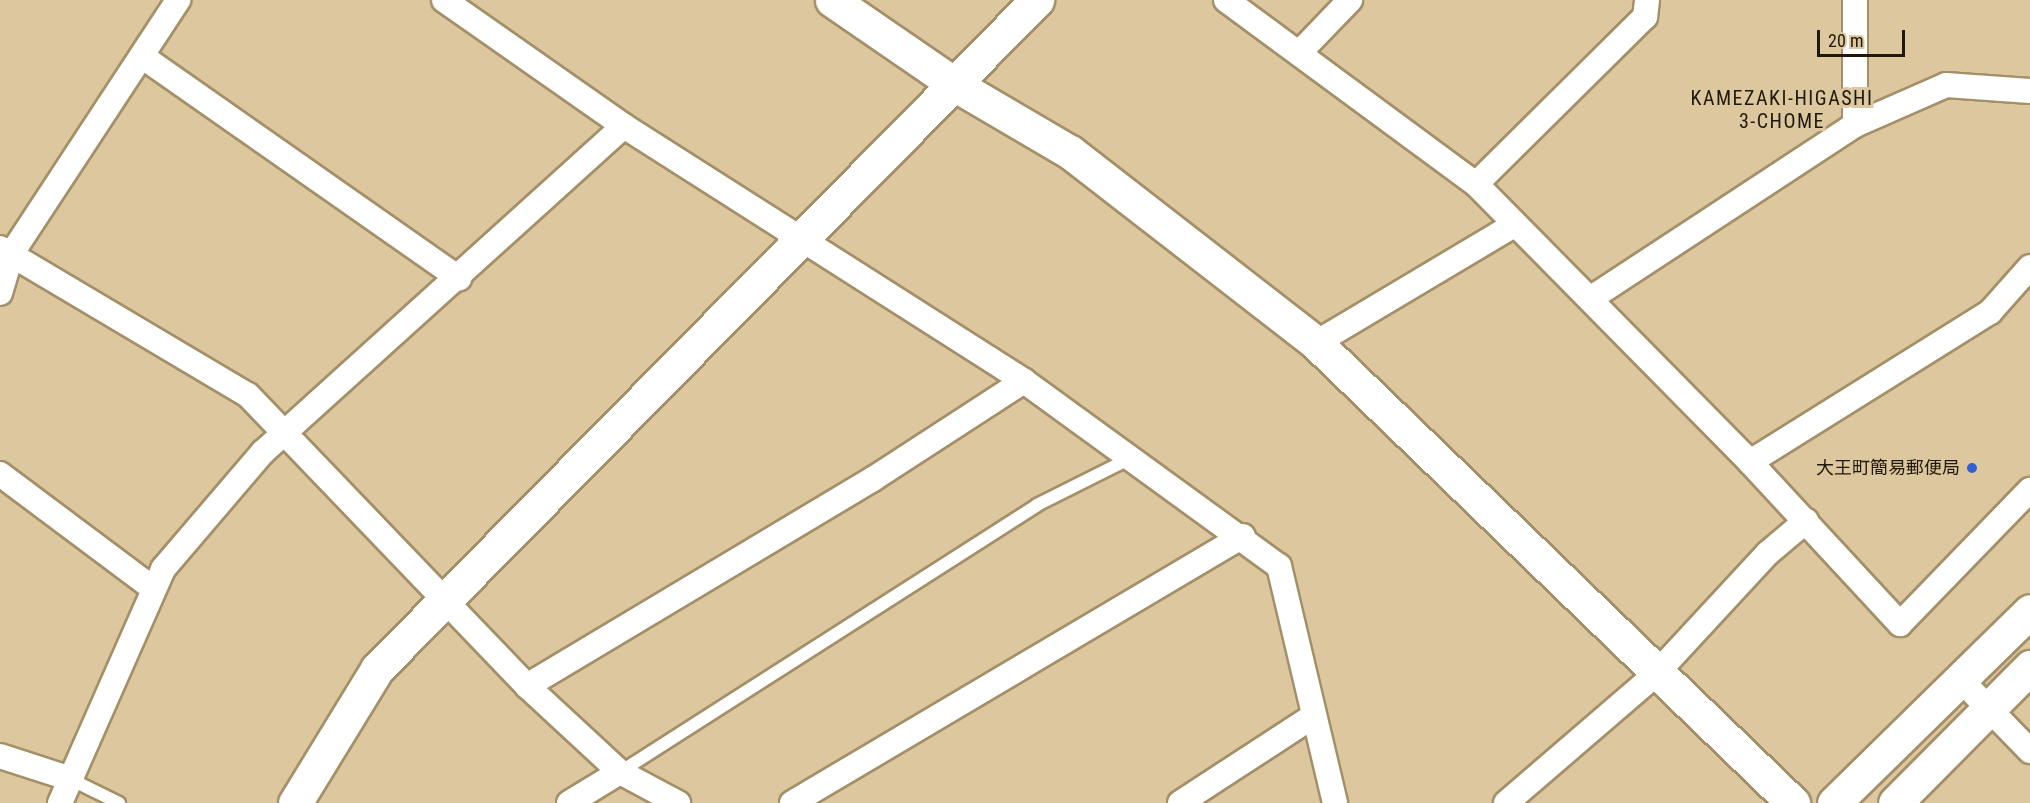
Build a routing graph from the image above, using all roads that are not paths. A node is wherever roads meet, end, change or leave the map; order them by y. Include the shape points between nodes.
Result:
1 (178, 0) edge
2 (444, 0) edge
3 (832, 0) edge
4 (1037, 0) edge
5 (1226, 0) edge
6 (1350, 0) edge
7 (1647, 0) edge
8 (1856, 0) edge
9 (1301, 51) junction
10 (143, 57) junction
11 (954, 84) junction
12 (2030, 91) edge
13 (1855, 125) junction
14 (624, 126) junction
15 (1476, 184) junction
16 (1512, 226) junction
17 (801, 238) junction
18 (6, 250) edge
19 (2030, 267) edge
20 (459, 278) junction
21 (0, 293) edge
22 (1590, 299) junction
23 (1316, 343) junction
24 (1024, 381) junction
25 (284, 436) junction
26 (1134, 457) junction
27 (1750, 462) junction
28 (0, 474) edge
29 (2030, 490) edge
30 (1806, 521) junction
31 (1243, 536) junction
32 (154, 589) junction
33 (447, 597) junction
34 (2030, 611) edge
35 (2030, 668) edge
36 (1655, 675) junction
37 (1961, 680) junction
38 (527, 686) junction
39 (1988, 710) junction
40 (1312, 717) junction
41 (2030, 751) edge
42 (0, 756) edge
43 (620, 772) junction
44 (68, 778) junction
45 (60, 803) edge
46 (119, 803) edge
47 (295, 803) edge
48 (569, 803) edge
49 (678, 803) edge
50 (792, 803) edge
51 (1180, 803) edge
52 (1335, 803) edge
53 (1506, 803) edge
54 (1793, 803) edge
55 (1834, 803) edge
56 (1895, 803) edge

1 - 10 street
2 - 14 street
3 - 11 street
4 - 11 street
5 - 9 street
6 - 9 street
7 - 15 street via 1645,16
8 - 13 street
9 - 15 street
10 - 18 street
10 - 20 street
11 - 17 street
11 - 23 street via 1070,152
12 - 13 street via 1947,85
13 - 22 street
14 - 17 street
14 - 20 street
15 - 16 street
16 - 22 street
16 - 23 street
17 - 24 street
17 - 33 street
18 - 21 street
18 - 25 street via 188,355 248,395
19 - 27 street via 1990,312
20 - 25 street
22 - 27 street
23 - 36 street
24 - 26 street
24 - 38 street via 873,479
25 - 32 street via 263,452 163,569
25 - 33 street
26 - 31 street
26 - 43 lane via 1037,505
27 - 30 street
28 - 32 street
29 - 30 street via 1900,624
30 - 36 street via 1768,553
31 - 40 street via 1279,566
31 - 50 street
32 - 44 street
33 - 38 street
33 - 47 street via 377,669
34 - 37 street
35 - 39 street
36 - 53 street
36 - 54 street
37 - 39 street
37 - 55 street
38 - 43 street
39 - 41 street
39 - 56 street
40 - 51 street
40 - 52 street
42 - 44 street
43 - 48 street
43 - 49 street
44 - 45 street
44 - 46 lane

